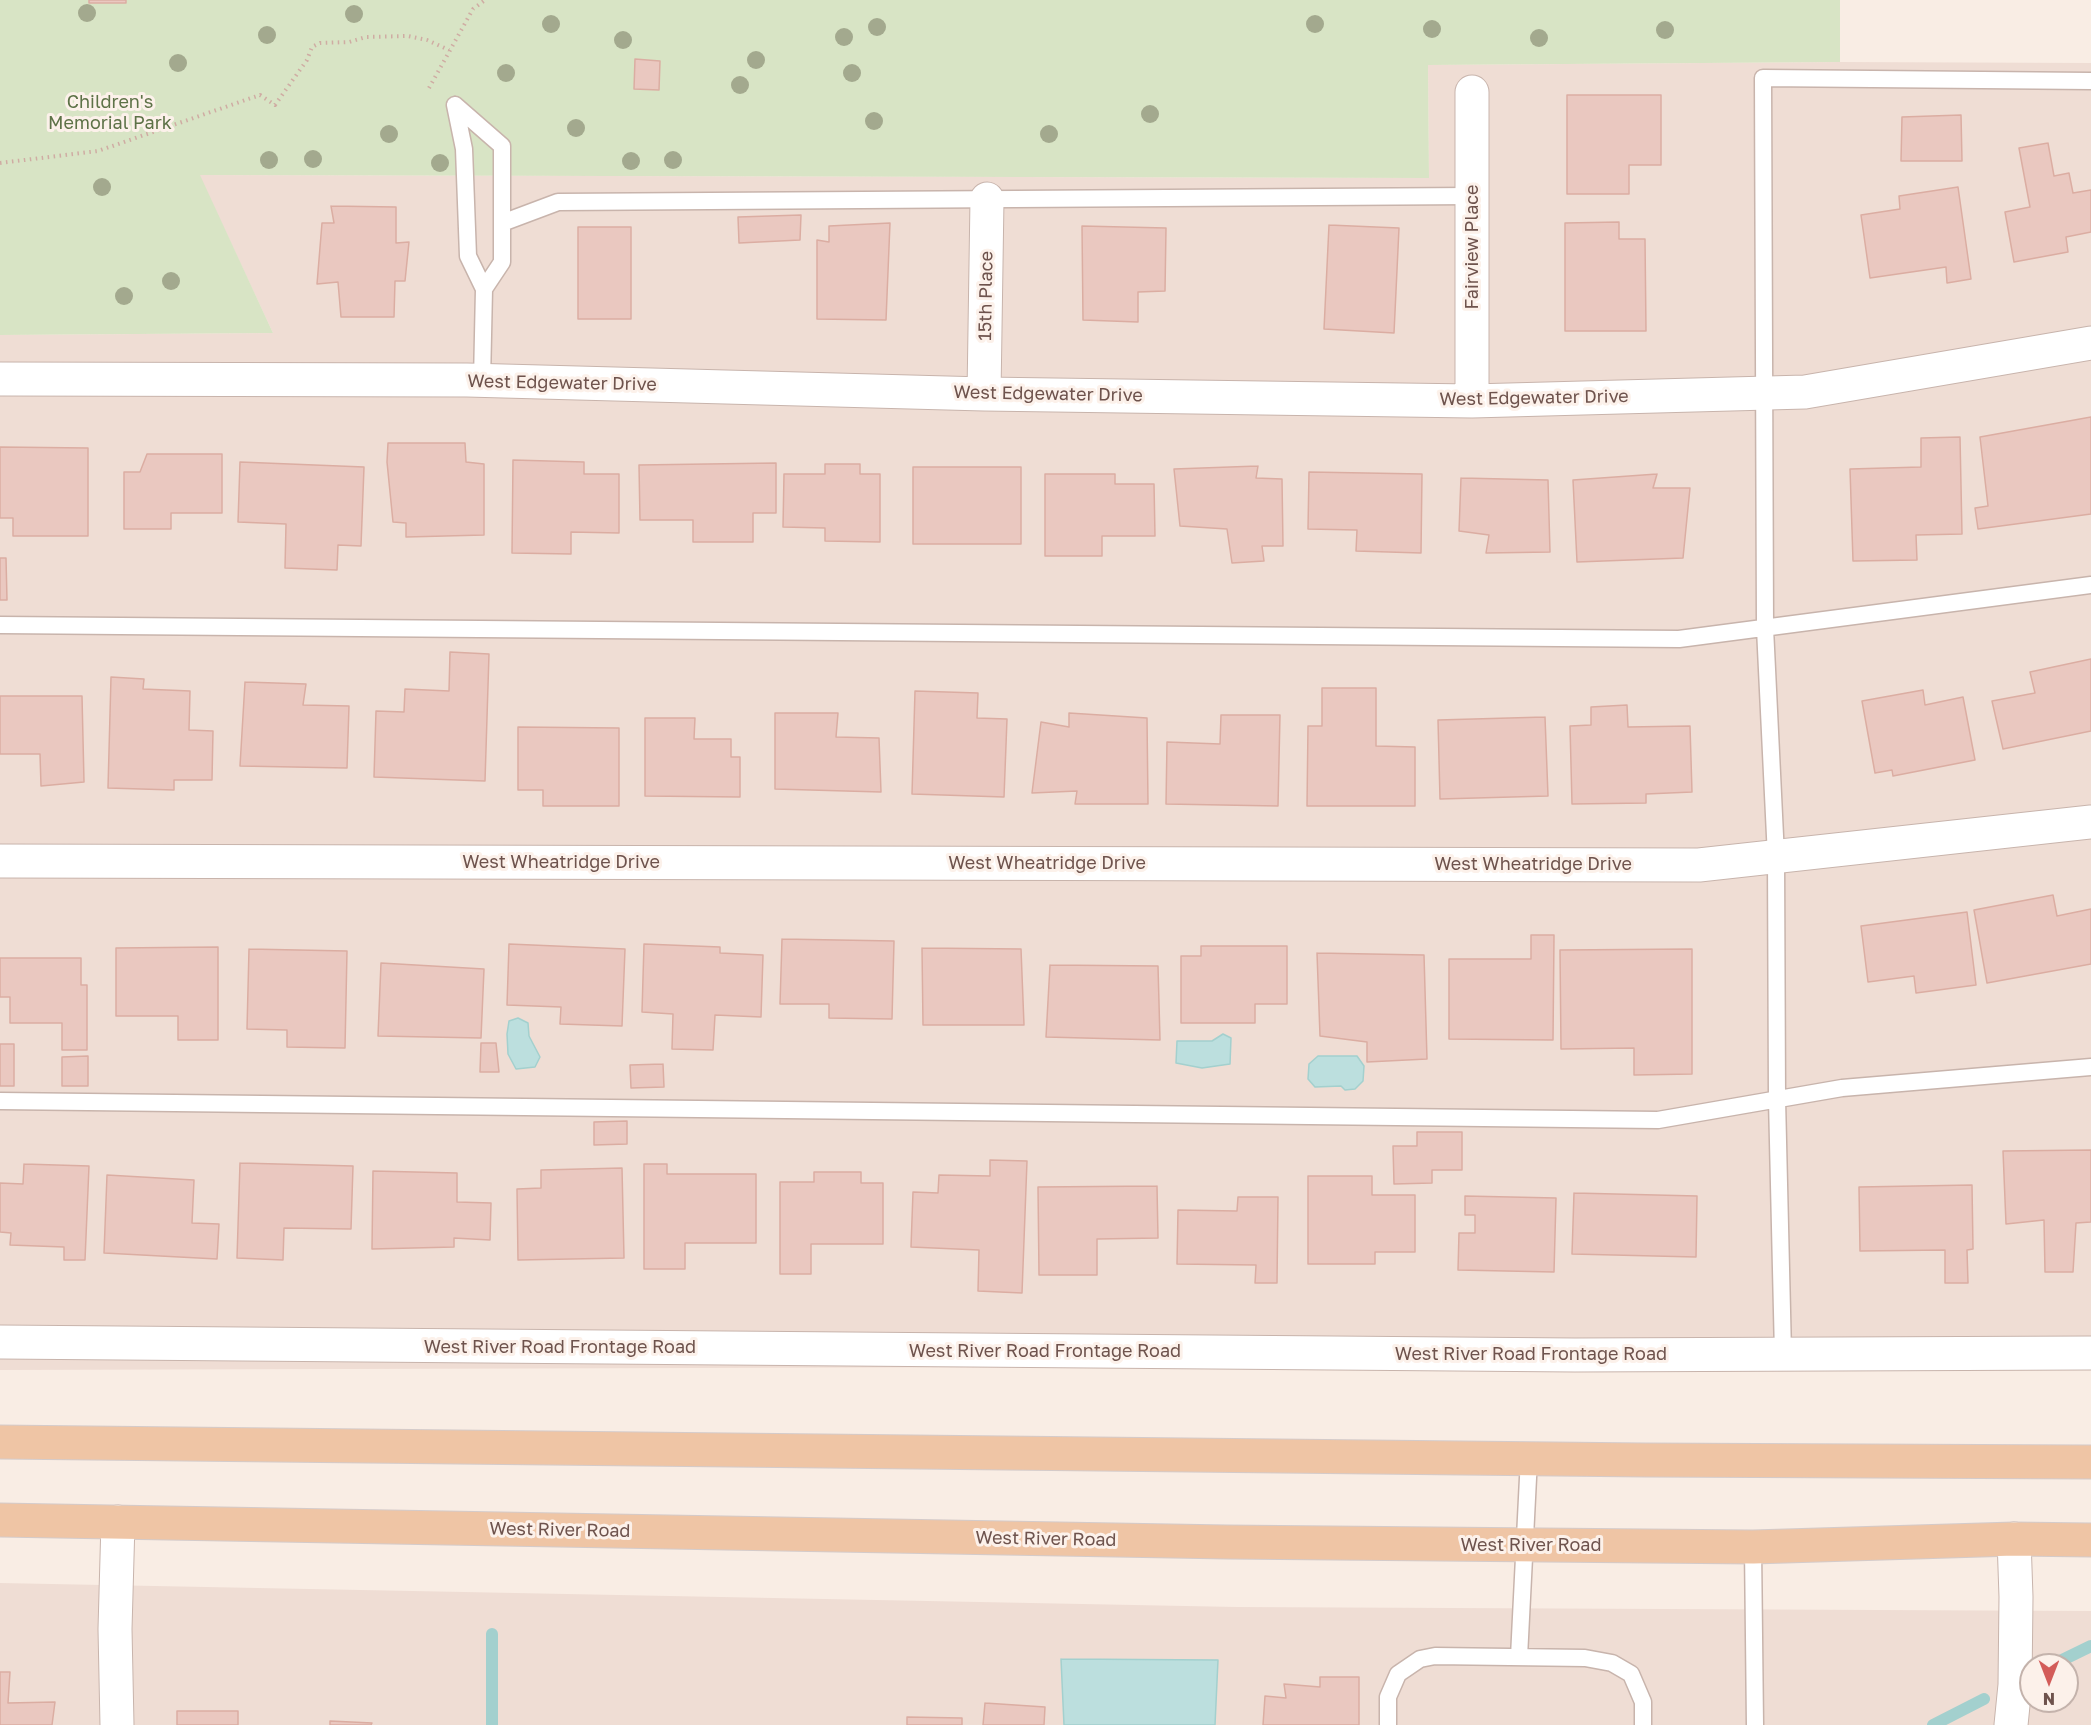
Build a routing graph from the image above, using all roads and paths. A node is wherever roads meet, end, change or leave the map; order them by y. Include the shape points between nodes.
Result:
1 (485, 0) edge
2 (449, 50) junction
3 (2091, 81) edge
4 (429, 88) dead end
5 (1472, 92) dead end
6 (0, 162) edge
7 (1472, 196) junction
8 (987, 199) junction
9 (502, 223) junction
10 (484, 289) junction
11 (2091, 343) edge
12 (0, 379) edge
13 (482, 381) junction
14 (1764, 392) junction
15 (984, 394) junction
16 (1472, 401) junction
17 (2091, 585) edge
18 (0, 625) edge
19 (1765, 628) junction
20 (2091, 822) edge
21 (1776, 857) junction
22 (0, 861) edge
23 (2091, 1067) edge
24 (1777, 1099) junction
25 (0, 1101) edge
26 (0, 1342) edge
27 (2091, 1353) edge
28 (1783, 1354) junction
29 (0, 1442) edge
30 (1529, 1458) junction
31 (2091, 1462) edge
32 (0, 1520) edge
33 (118, 1521) junction
34 (2014, 1539) junction
35 (2091, 1540) edge
36 (1524, 1545) junction
37 (1753, 1547) junction
38 (1519, 1657) junction
39 (117, 1725) edge
40 (1388, 1725) edge
41 (1643, 1725) edge
42 (1755, 1725) edge
43 (2011, 1725) edge

1 - 2 path via 473,9
2 - 4 path
2 - 6 path via 408,36 320,43 312,47 275,105 260,95 98,151
3 - 14 lane via 1763,78
5 - 7 street, Fairview Place
7 - 8 lane
7 - 16 street, Fairview Place
8 - 9 lane via 558,202
8 - 15 street, 15th Place
9 - 10 lane via 502,262
9 - 10 lane via 502,146 455,105 464,149 468,256
10 - 13 lane
11 - 14 street, West Edgewater Drive via 1805,392
12 - 13 street, West Edgewater Drive
13 - 15 street, West Edgewater Drive
14 - 16 street, West Edgewater Drive
14 - 19 lane
15 - 16 street, West Edgewater Drive
17 - 19 lane
18 - 19 lane via 1679,639
19 - 21 lane
20 - 21 street, West Wheatridge Drive
21 - 22 street, West Wheatridge Drive via 1699,865
21 - 24 lane
23 - 24 lane via 1842,1088
24 - 25 lane via 1658,1120
24 - 28 lane
26 - 28 street, West River Road Frontage Road
27 - 28 street, West River Road Frontage Road
29 - 30 main road
30 - 31 main road
30 - 36 lane
32 - 33 main road, West River Road
33 - 36 main road, West River Road
33 - 39 street
34 - 35 main road, West River Road
34 - 37 main road, West River Road
34 - 43 street via 2015,1685
36 - 37 main road, West River Road
36 - 38 lane
37 - 42 lane
38 - 40 lane via 1420,1659 1398,1674 1388,1698
38 - 41 lane via 1585,1658 1612,1663 1631,1674 1643,1702

